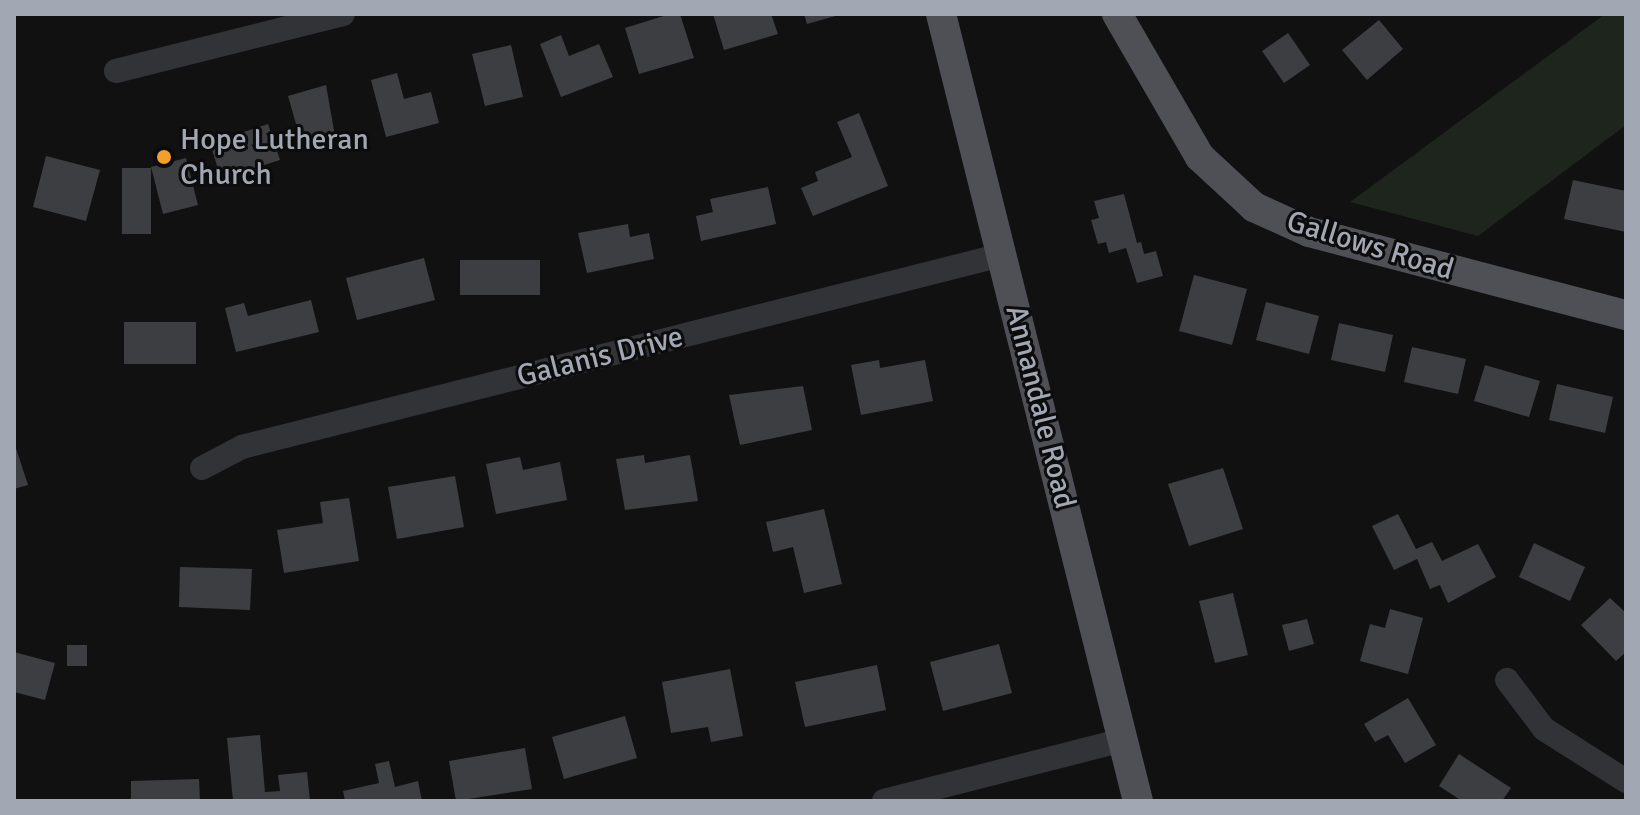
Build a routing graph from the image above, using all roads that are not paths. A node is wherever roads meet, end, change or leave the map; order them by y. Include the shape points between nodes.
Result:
1 (343, 14) edge
2 (941, 14) edge
3 (1117, 14) edge
4 (116, 71) dead end
5 (1002, 255) junction
6 (1626, 315) edge
7 (202, 468) dead end
8 (1507, 680) dead end
9 (1123, 740) junction
10 (1626, 781) edge
11 (884, 801) edge
12 (1138, 801) edge

1 - 4 street
2 - 5 main road, Annandale Road
3 - 6 main road, Gallows Road via 1200,157 1254,207 1309,232
5 - 7 street, Galanis Drive via 242,447
5 - 9 main road, Annandale Road
8 - 10 street via 1544,729
9 - 11 street
9 - 12 main road, Annandale Road

